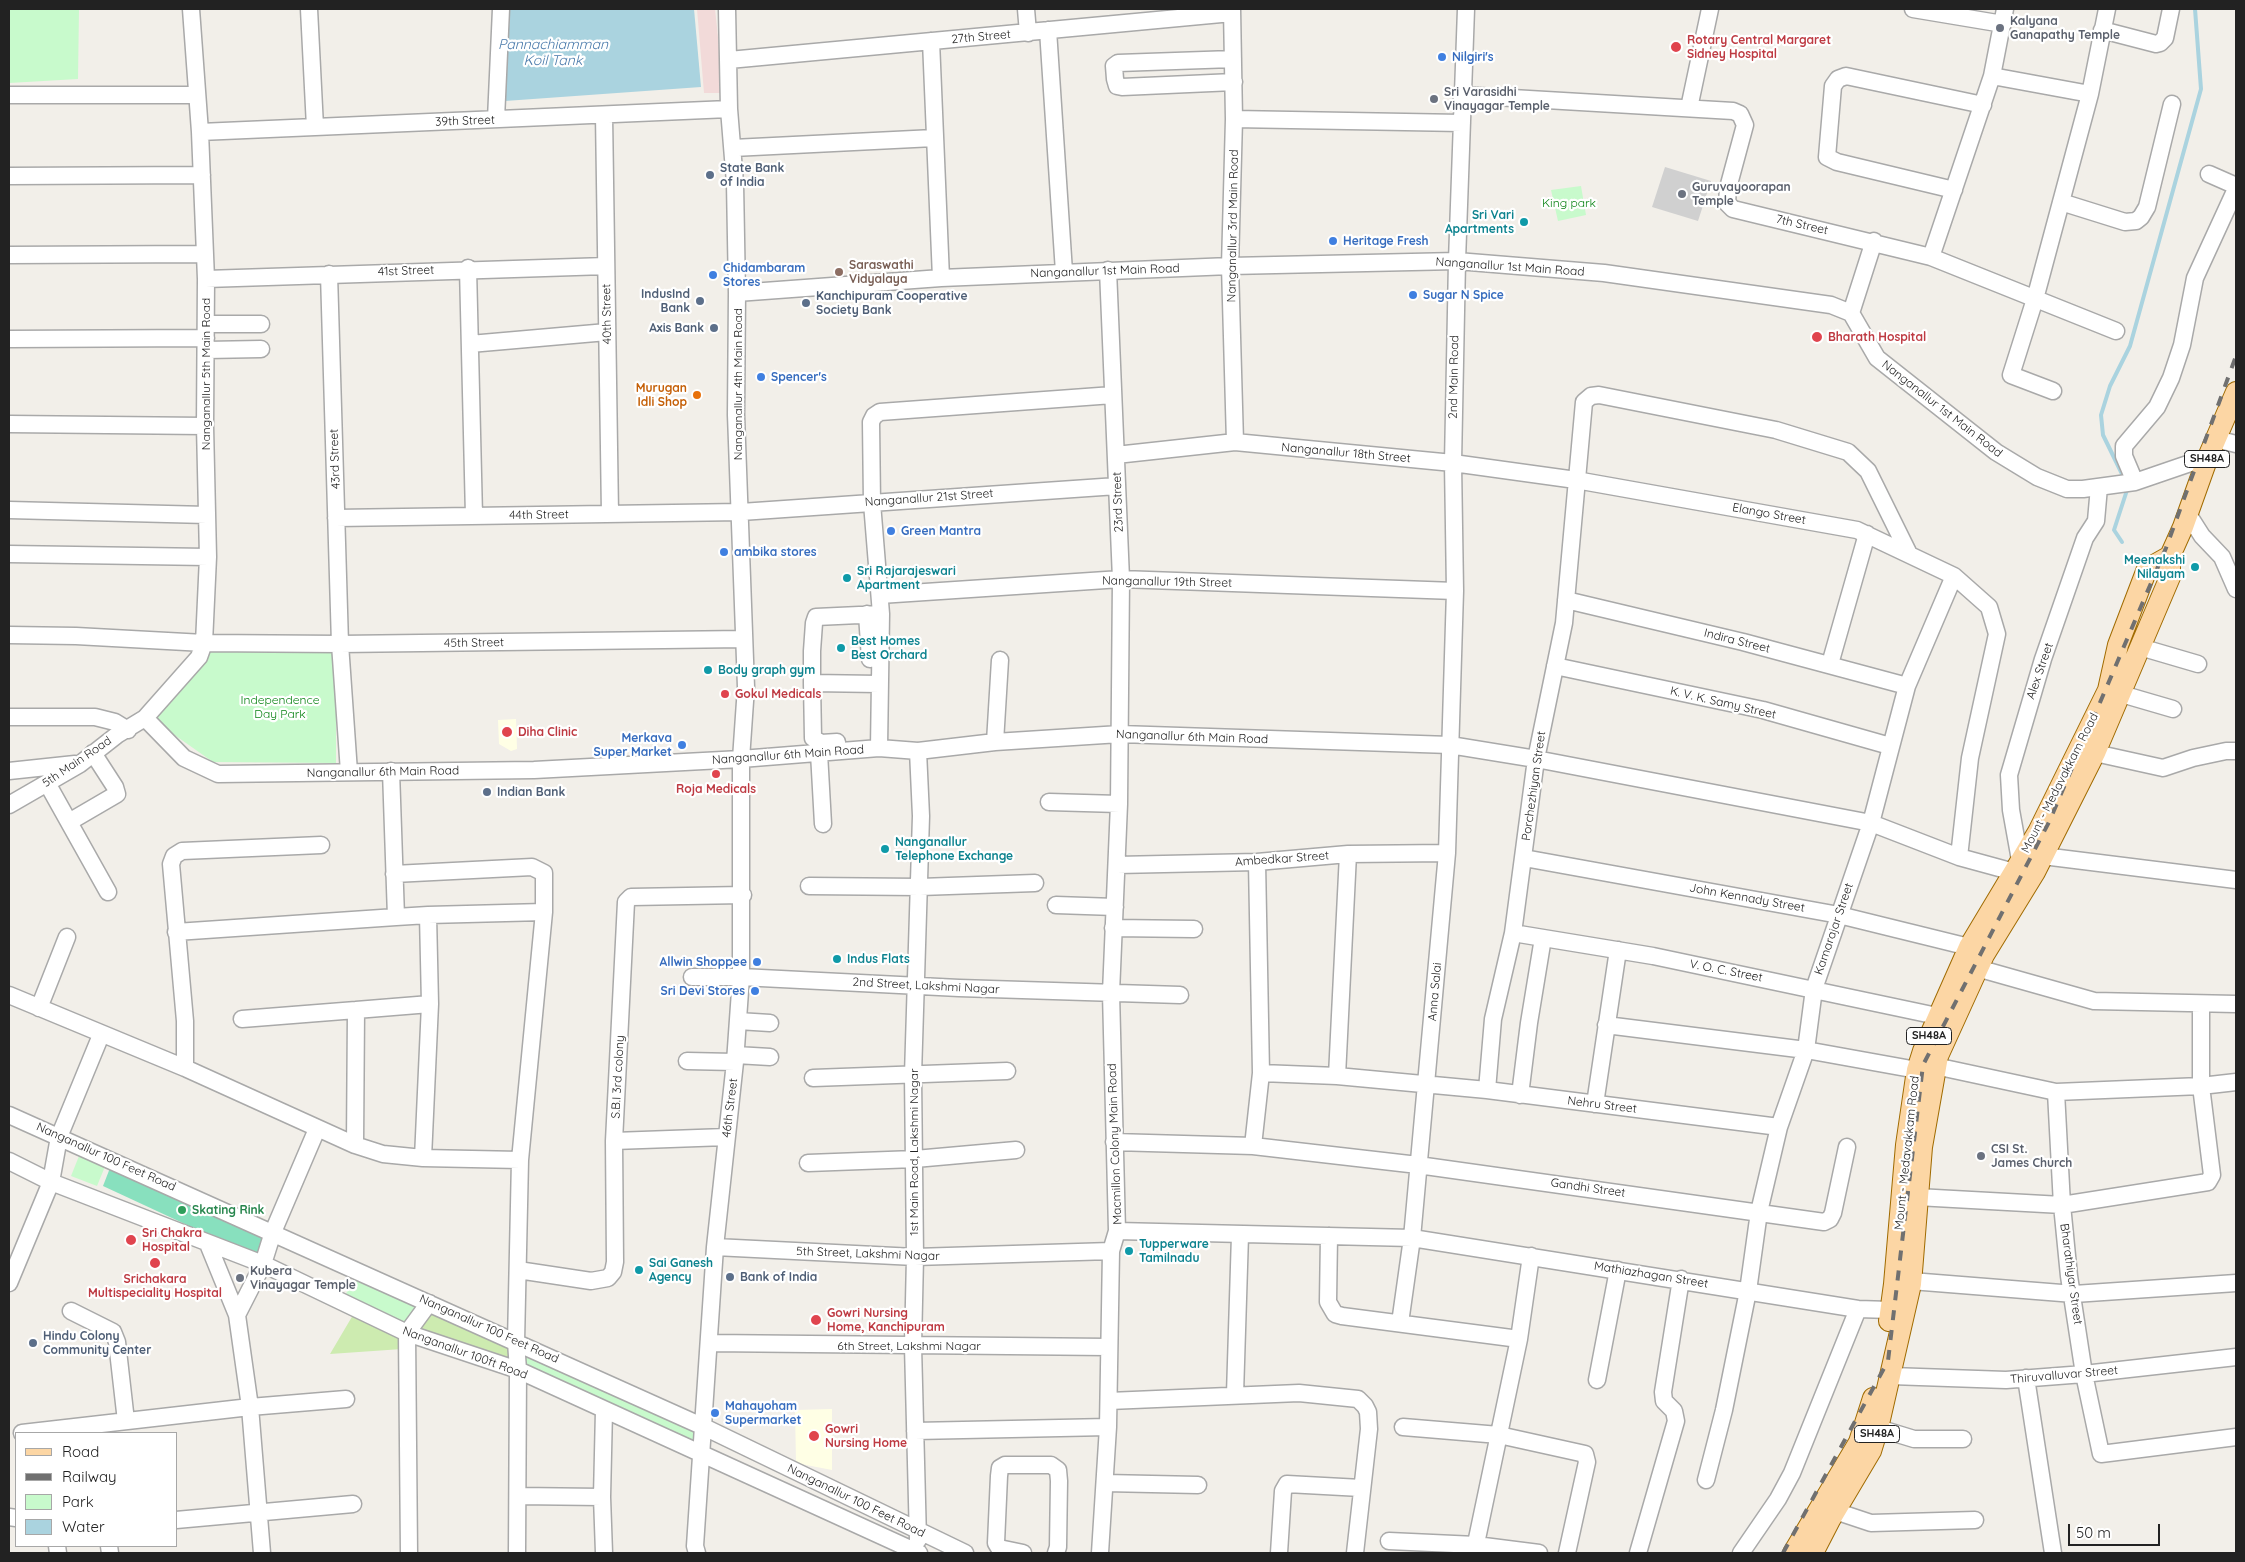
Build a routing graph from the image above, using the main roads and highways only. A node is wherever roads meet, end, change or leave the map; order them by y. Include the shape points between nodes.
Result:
1 (2236, 392) edge
2 (2170, 556) junction
3 (2022, 870) junction
4 (1926, 1068) junction
5 (1898, 1306) junction
6 (1793, 1553) edge
7 (1813, 1553) edge

1 - 2 main road, Mount - Medavakkam Road / SH48A
2 - 3 main road, Mount - Medavakkam Road / SH48A via 2170,577 2095,752 2043,856
2 - 3 main road, Mount - Medavakkam Road / SH48A via 2147,569 2118,645 2108,690
3 - 4 main road, Mount - Medavakkam Road / SH48A
3 - 4 main road, Mount - Medavakkam Road / SH48A via 1969,948 1938,1016
4 - 5 main road, Mount - Medavakkam Road / SH48A via 1906,1145
4 - 5 main road, Mount - Medavakkam Road / SH48A via 1911,1281
5 - 6 main road, Mount - Medavakkam Road / SH48A via 1881,1375 1859,1442
5 - 7 main road, Mount - Medavakkam Road / SH48A via 1890,1376 1872,1451

